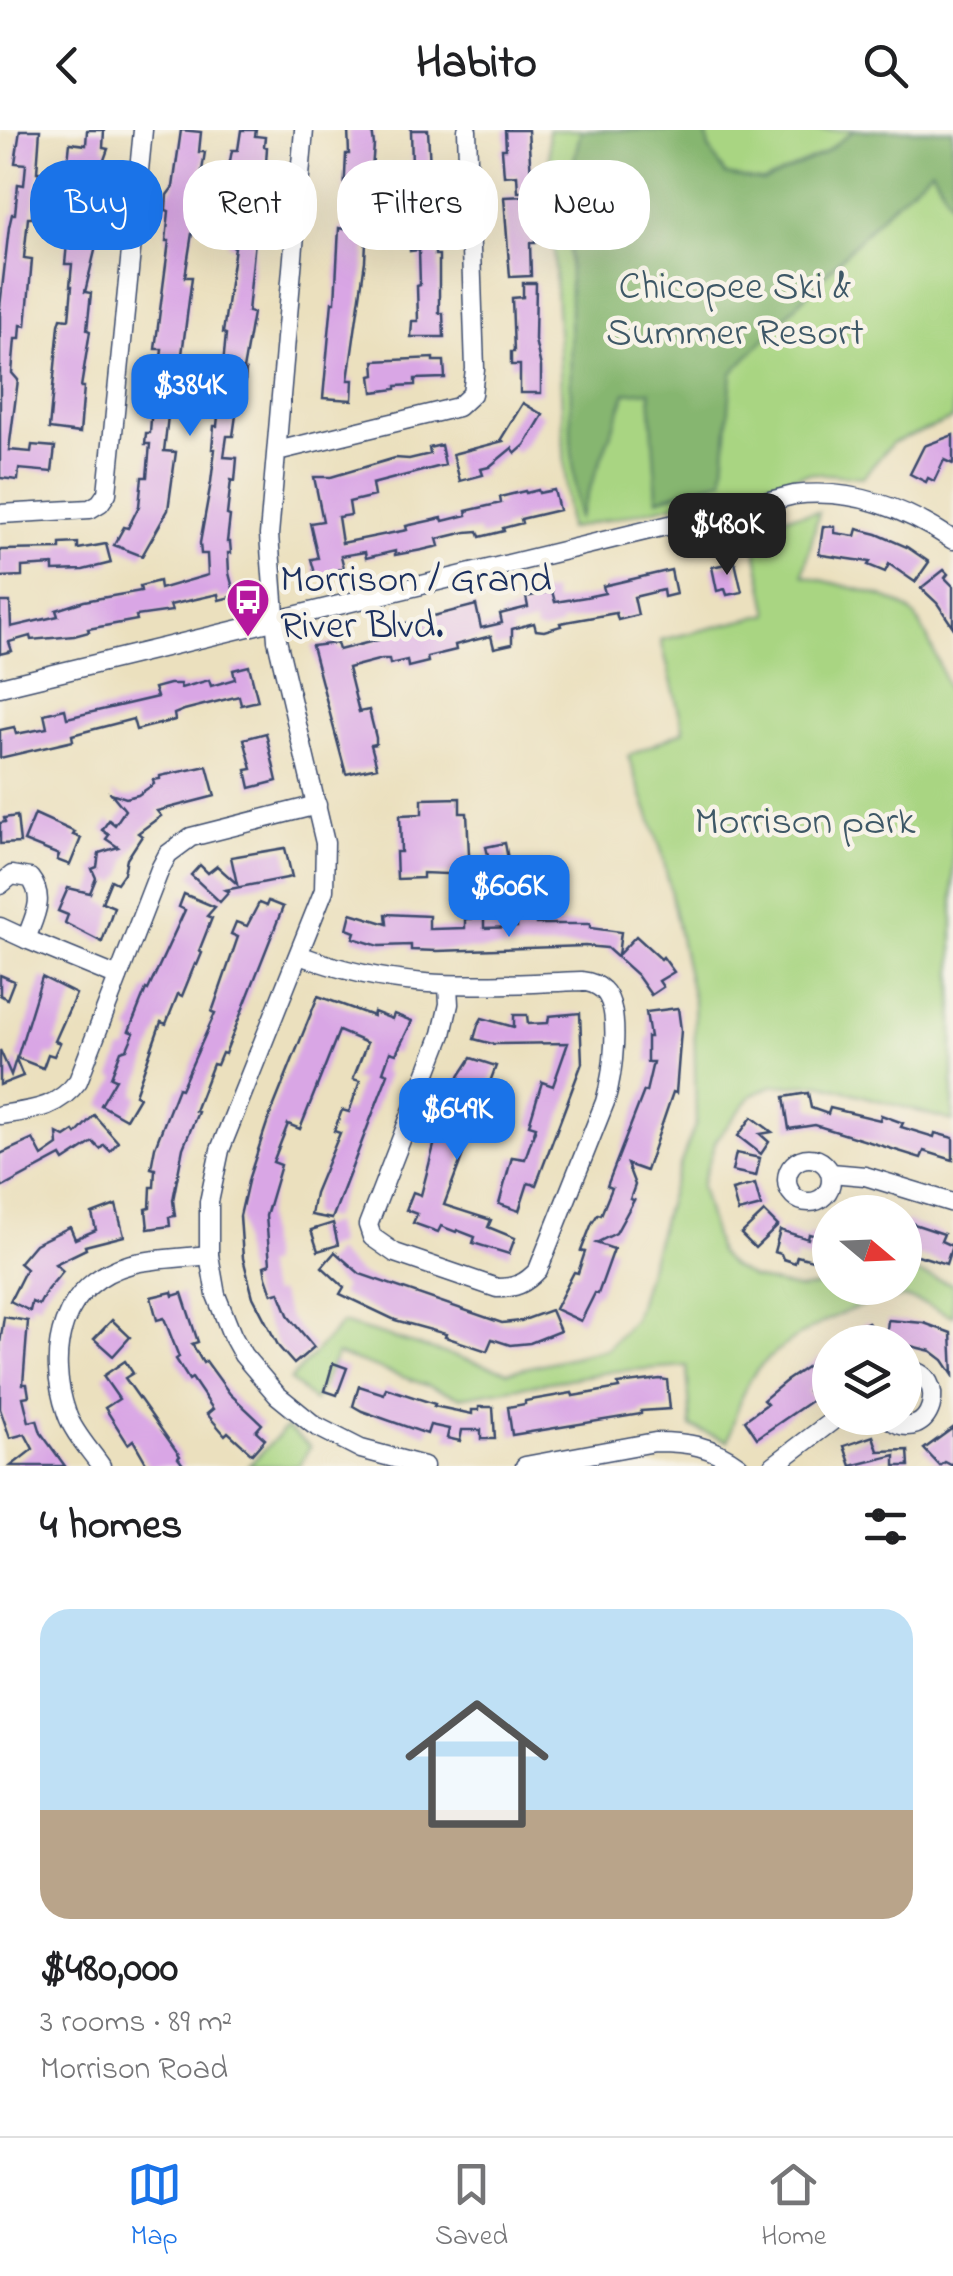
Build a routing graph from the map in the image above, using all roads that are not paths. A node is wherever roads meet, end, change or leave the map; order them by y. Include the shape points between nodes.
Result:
1 (143, 130) edge
2 (304, 130) edge
3 (466, 130) edge
4 (277, 451) junction
5 (0, 514) edge
6 (953, 540) edge
7 (275, 620) junction
8 (0, 687) edge
9 (317, 805) junction
10 (0, 885) edge
11 (0, 927) edge
12 (26, 939) junction
13 (300, 956) junction
14 (118, 976) junction
15 (448, 986) junction
16 (0, 1115) edge
17 (831, 1173) dead end
18 (953, 1204) edge
19 (208, 1255) junction
20 (922, 1375) edge
21 (922, 1421) edge
22 (814, 1435) edge
23 (379, 1461) edge
24 (100, 1466) edge
25 (424, 1466) edge
26 (525, 1466) edge
27 (739, 1466) edge
28 (774, 1466) edge

1 - 5 street via 106,493 90,509
2 - 4 street
3 - 4 street via 472,394 458,407
4 - 7 street via 269,535
6 - 7 street via 876,502 794,494
7 - 8 street
7 - 9 street
9 - 13 street via 324,890
9 - 14 street via 178,844 160,869
10 - 12 street via 12,876 30,878 38,888
11 - 12 street
12 - 14 street
13 - 15 street via 350,974
13 - 19 street via 220,1150 209,1202
14 - 16 street via 68,1094 49,1107
15 - 15 street via 442,1034 368,1225 372,1237 395,1253 513,1288 538,1270 605,1102 612,1078 612,1012 602,988 581,981
17 - 18 street via 865,1176
19 - 23 street via 232,1335 256,1372 314,1424
19 - 24 street via 131,1264 105,1275 85,1290 65,1322 56,1365 67,1418
20 - 21 street via 936,1398
22 - 28 street
23 - 25 street
26 - 27 street via 655,1442 711,1448

